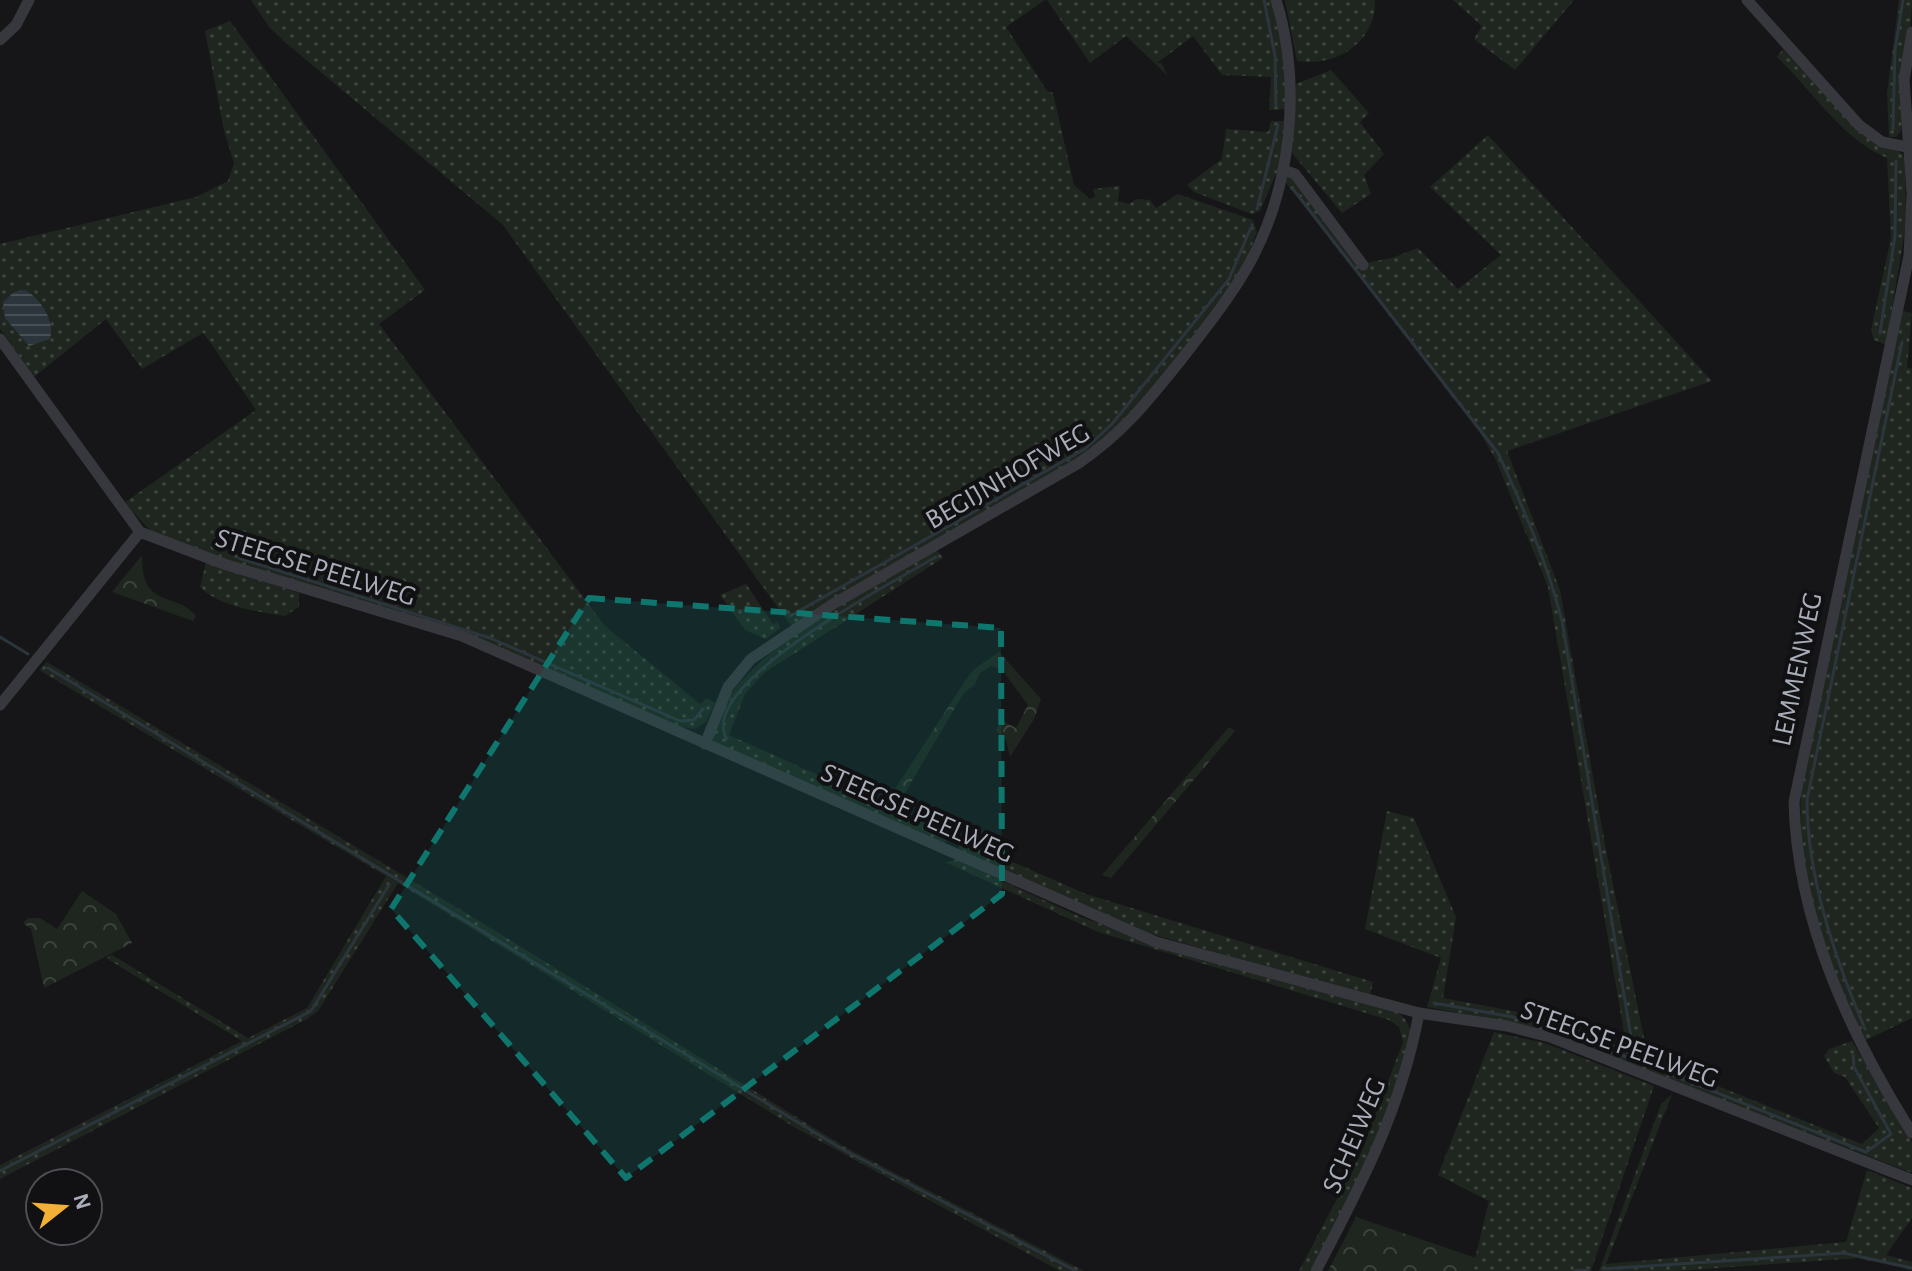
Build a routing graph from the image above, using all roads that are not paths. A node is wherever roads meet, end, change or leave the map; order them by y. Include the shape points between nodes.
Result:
1 (29, 0) edge
2 (1276, 0) edge
3 (1747, 0) edge
4 (1912, 32) edge
5 (0, 40) edge
6 (1907, 147) junction
7 (1283, 170) junction
8 (1912, 194) edge
9 (1363, 265) dead end
10 (0, 339) edge
11 (140, 532) junction
12 (0, 705) edge
13 (705, 744) junction
14 (1419, 1013) junction
15 (1912, 1133) edge
16 (1912, 1180) edge
17 (1316, 1271) edge

1 - 5 street via 16,25
2 - 7 street, BEGIJNHOFWEG via 1286,30 1292,99
3 - 6 street via 1859,125 1882,142
4 - 6 street, LEMMENWEG via 1904,80
6 - 8 street, LEMMENWEG
7 - 9 street via 1295,174
7 - 13 street, BEGIJNHOFWEG via 1250,263 1220,309 1115,439 833,604 751,659 728,687
8 - 15 street, LEMMENWEG via 1909,256 1794,802 1800,856 1826,964 1860,1046
10 - 11 street
11 - 12 street
11 - 13 street, STEEGSE PEELWEG via 224,564 462,636
13 - 14 street, STEEGSE PEELWEG via 1156,942
14 - 16 street, STEEGSE PEELWEG via 1550,1037
14 - 17 street, SCHEIWEG via 1392,1116

